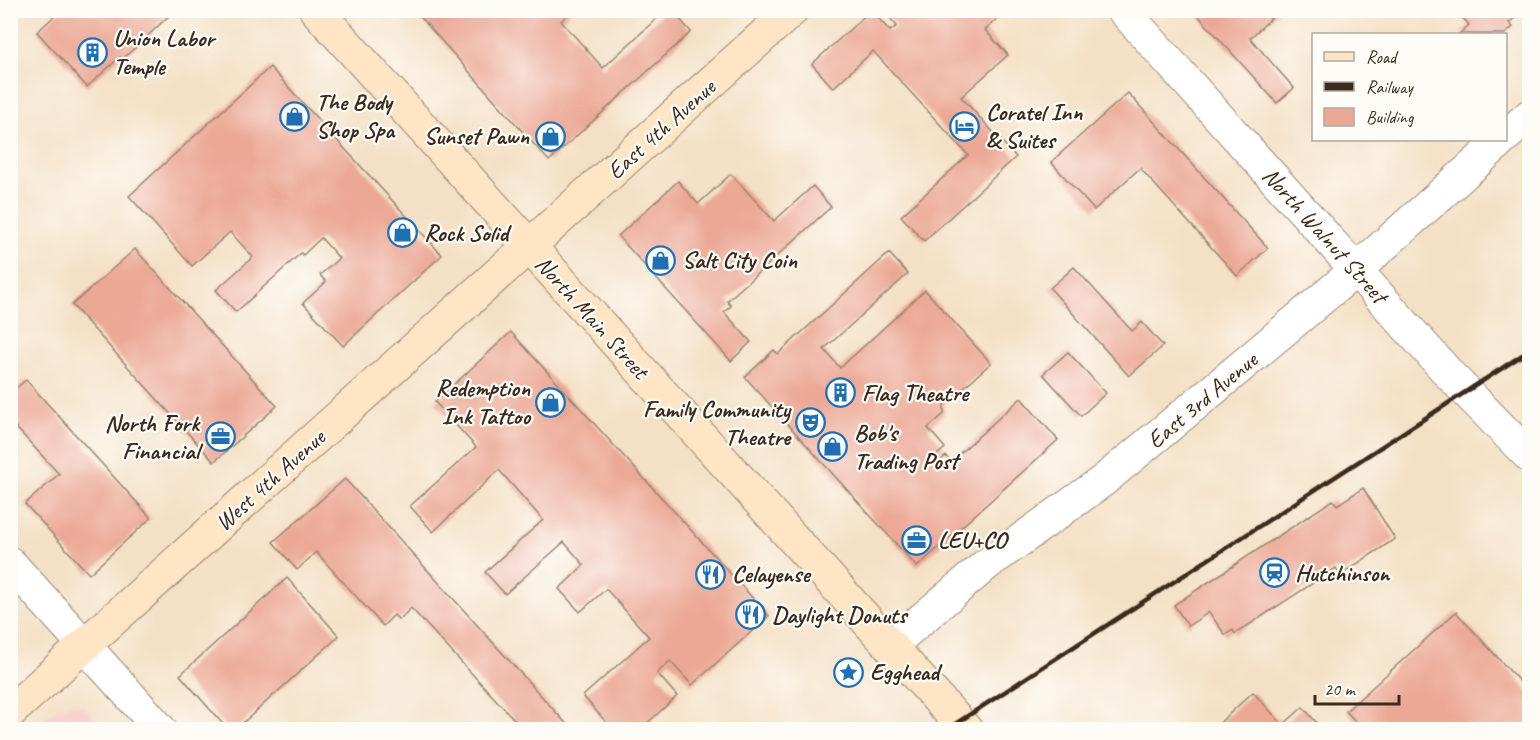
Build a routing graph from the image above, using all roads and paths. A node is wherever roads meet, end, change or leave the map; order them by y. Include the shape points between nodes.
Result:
1 (316, 10) edge
2 (792, 10) edge
3 (1123, 10) edge
4 (1530, 115) edge
5 (1507, 135) edge
6 (1501, 141) edge
7 (530, 248) junction
8 (1356, 270) junction
9 (1530, 457) edge
10 (10, 563) edge
11 (86, 646) junction
12 (890, 646) junction
13 (10, 712) edge
14 (161, 729) edge
15 (966, 729) edge

1 - 7 main road, North Main Street
2 - 7 main road, East 4th Avenue
3 - 8 street, North Walnut Street
4 - 5 street
6 - 8 street, East 3rd Avenue
7 - 11 main road, West 4th Avenue
7 - 12 main road, North Main Street
8 - 9 street, North Walnut Street
8 - 12 street, East 3rd Avenue via 1113,473 987,564
10 - 11 street
11 - 13 main road, West 4th Avenue
11 - 14 street
12 - 15 main road, North Main Street

